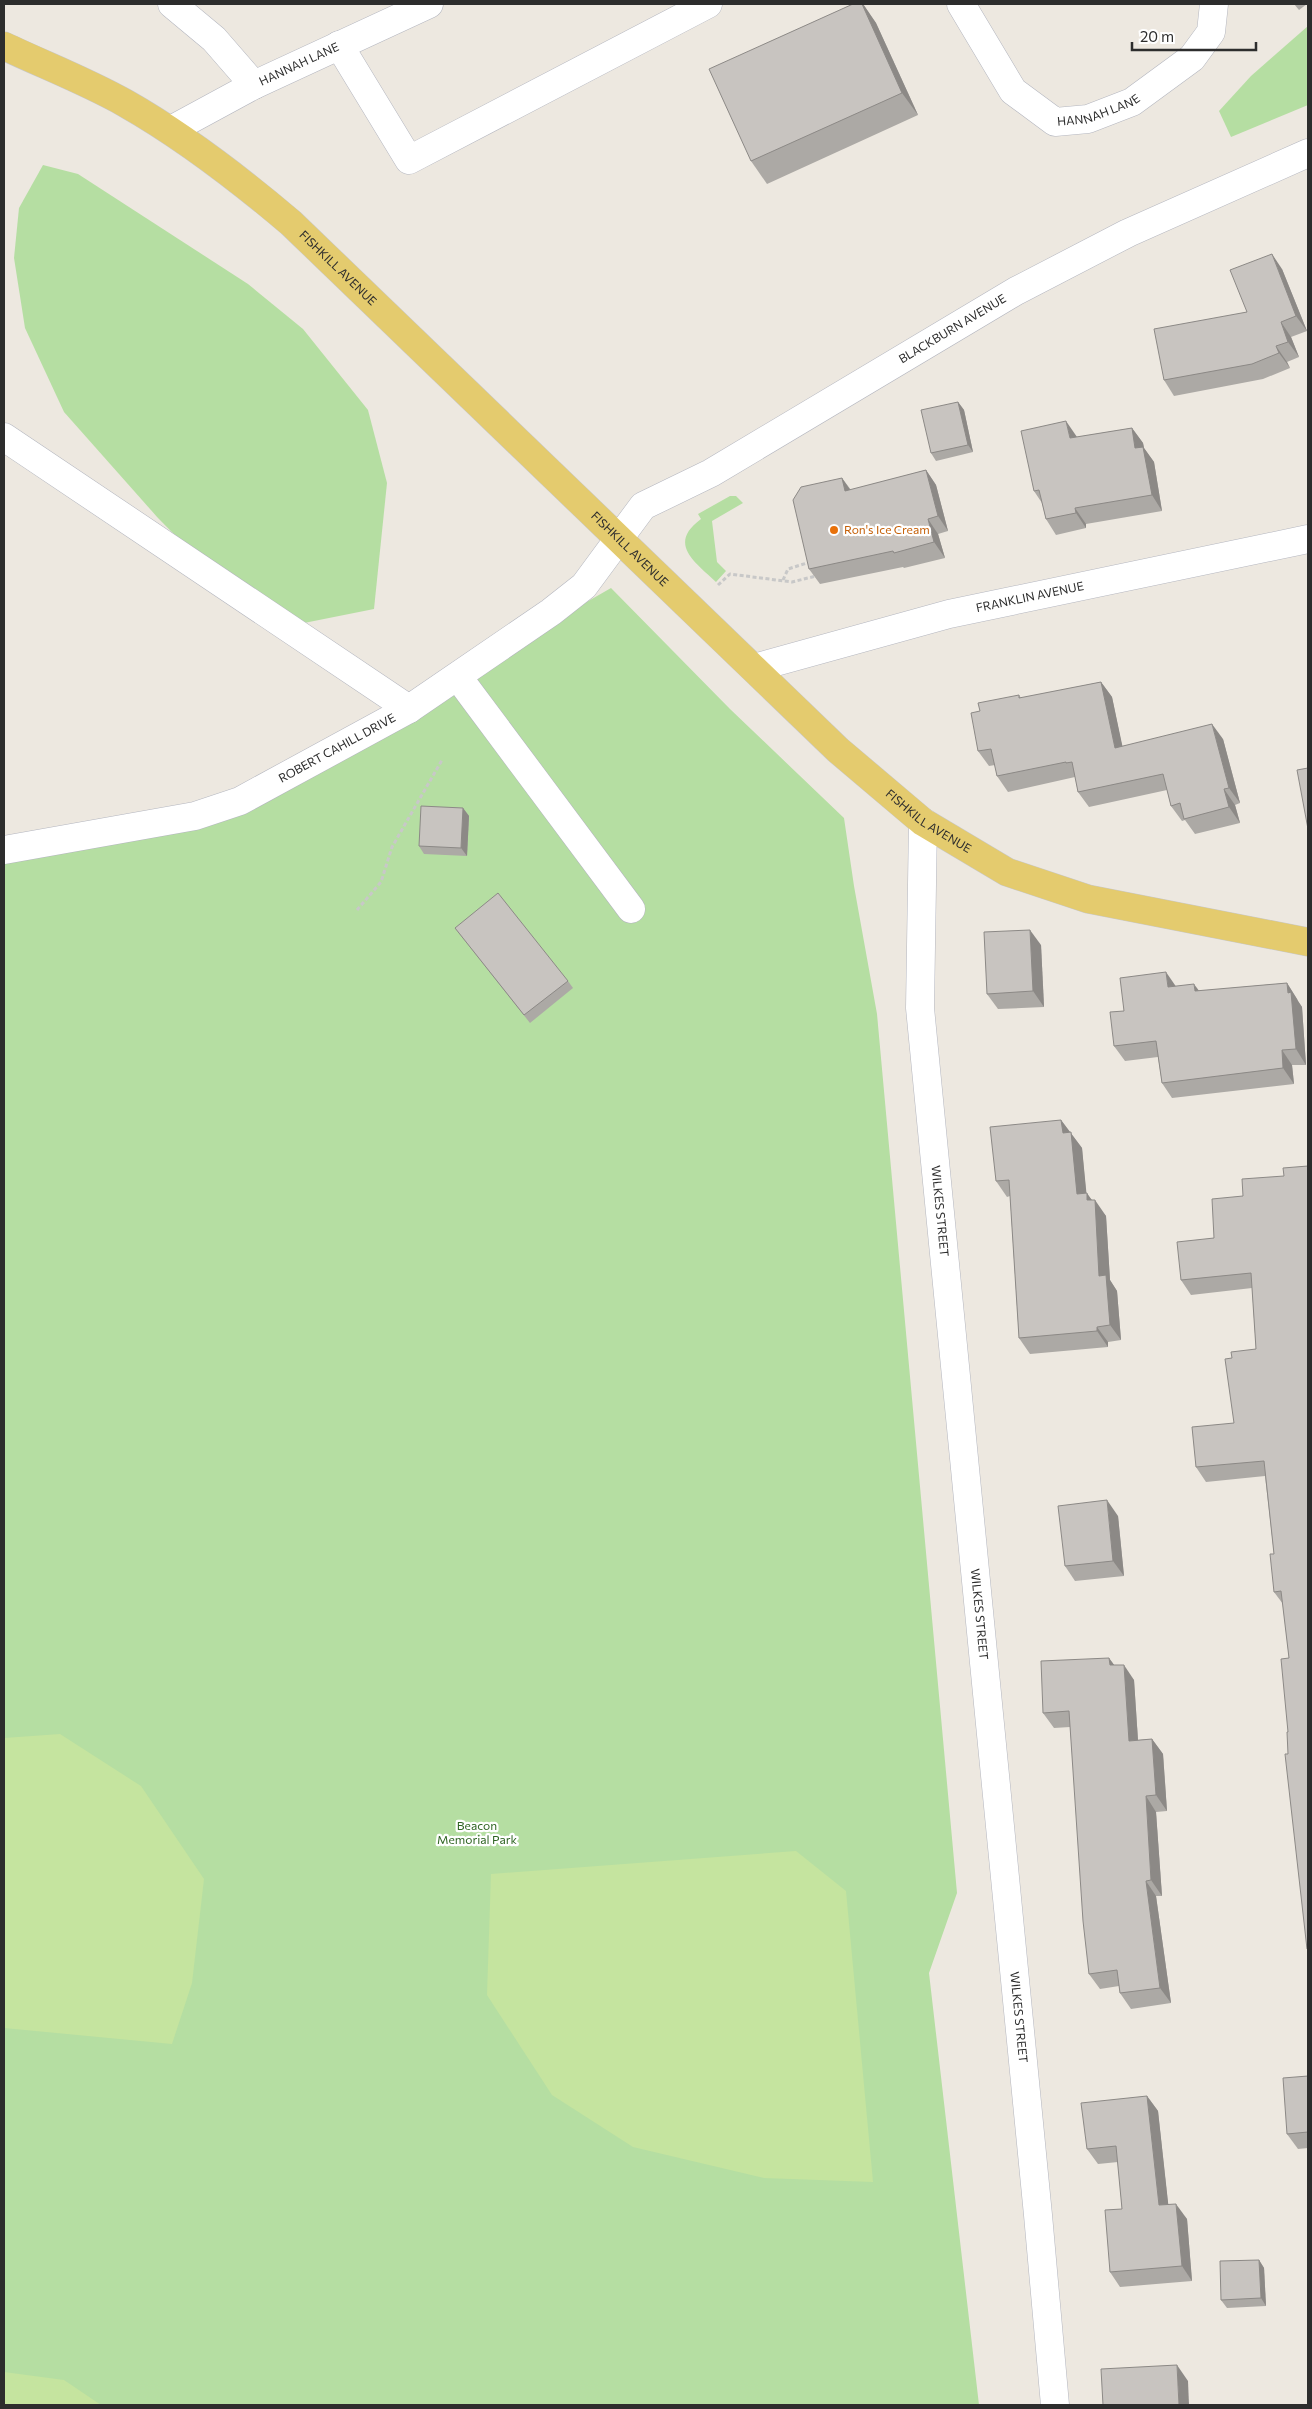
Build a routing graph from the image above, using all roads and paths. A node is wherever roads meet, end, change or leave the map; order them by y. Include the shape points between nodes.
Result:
1 (172, 4) edge
2 (429, 4) edge
3 (708, 4) edge
4 (962, 4) edge
5 (1214, 4) edge
6 (339, 45) junction
7 (4, 46) edge
8 (254, 85) junction
9 (171, 130) junction
10 (1308, 153) edge
11 (4, 437) edge
12 (618, 538) junction
13 (1308, 539) edge
14 (814, 561) edge
15 (818, 576) edge
16 (783, 580) junction
17 (716, 587) dead end
18 (754, 668) junction
19 (458, 677) junction
20 (409, 709) junction
21 (442, 760) dead end
22 (923, 822) junction
23 (4, 850) edge
24 (631, 908) dead end
25 (357, 910) dead end
26 (1308, 942) edge
27 (1055, 2405) edge

1 - 8 street via 214,39
2 - 6 street, HANNAH LANE
3 - 6 street via 409,160
4 - 5 street, HANNAH LANE via 1012,90 1055,122 1088,119 1132,102 1192,58 1212,32
6 - 8 street, HANNAH LANE
7 - 9 main road, FISHKILL AVENUE via 122,101
8 - 9 street, HANNAH LANE
9 - 12 main road, FISHKILL AVENUE via 291,223
10 - 12 street, BLACKBURN AVENUE via 1128,233 1016,292 718,469 643,506
11 - 20 street
12 - 18 main road, FISHKILL AVENUE
12 - 19 street, ROBERT CAHILL DRIVE via 584,586
13 - 18 street, FRANKLIN AVENUE via 949,614
14 - 16 path via 788,569
15 - 16 path via 792,582
16 - 17 path via 730,574
18 - 22 main road, FISHKILL AVENUE via 838,750
19 - 20 street, ROBERT CAHILL DRIVE
19 - 24 street
20 - 23 street, ROBERT CAHILL DRIVE via 240,801 195,816
21 - 25 path via 392,846 381,882
22 - 26 main road, FISHKILL AVENUE via 1007,872 1088,899
22 - 27 street, WILKES STREET via 920,1008

